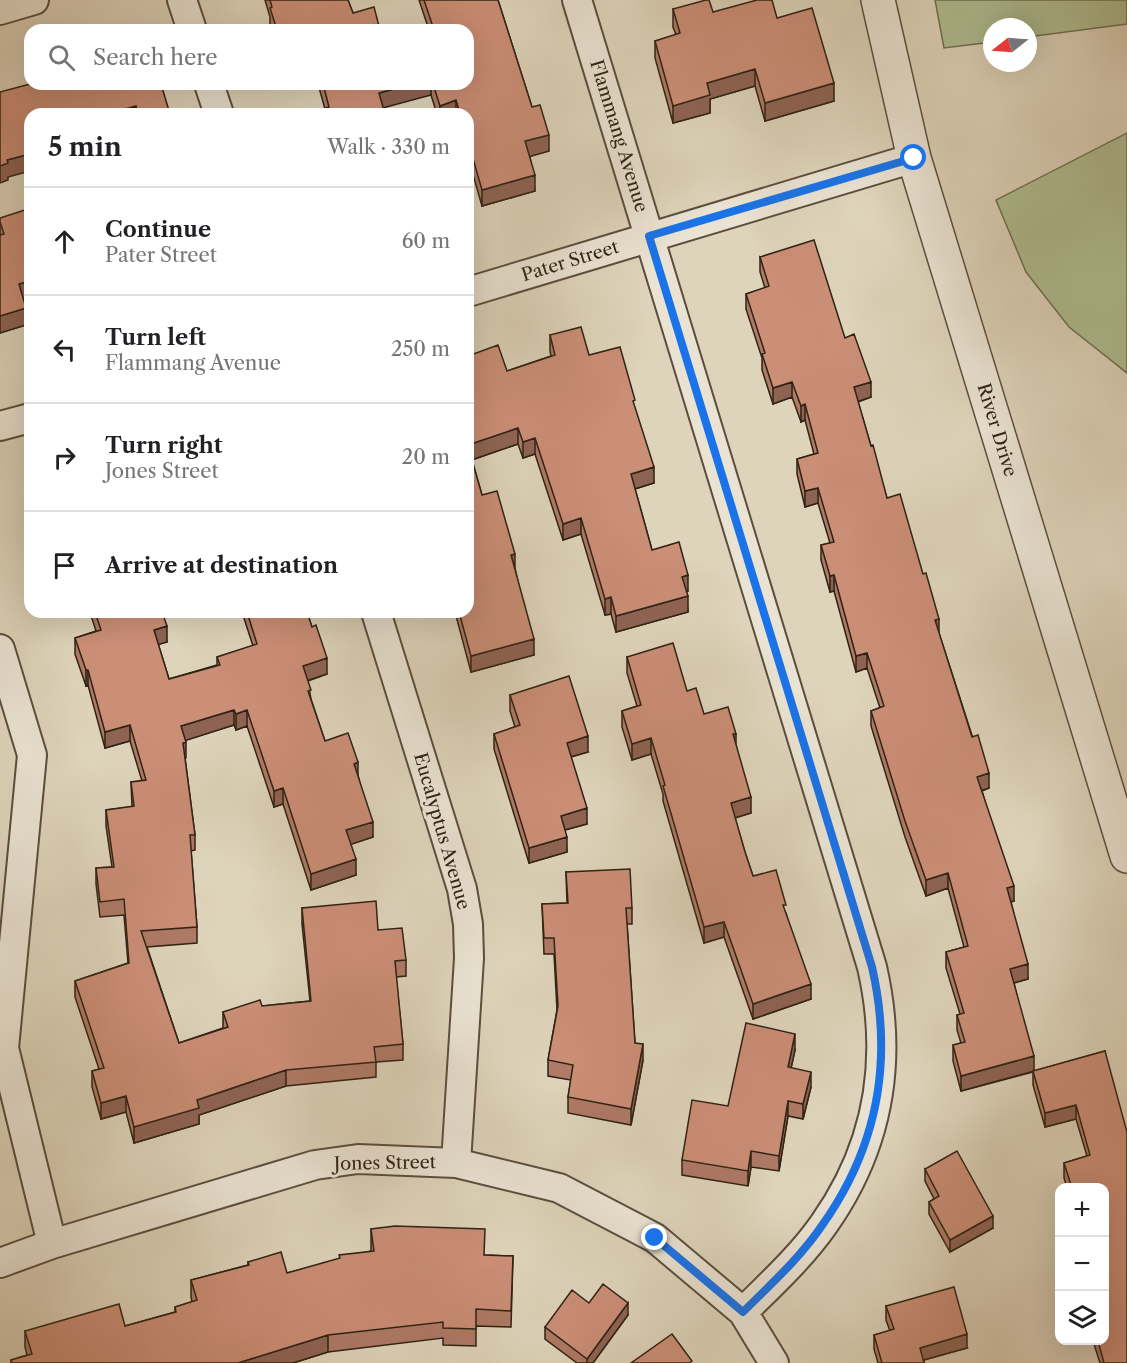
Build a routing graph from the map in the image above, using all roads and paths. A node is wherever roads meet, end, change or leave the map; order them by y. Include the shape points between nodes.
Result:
1 (34, 0) edge
2 (182, 0) edge
3 (577, 0) edge
4 (878, 0) edge
5 (0, 10) edge
6 (190, 24) edge
7 (211, 90) edge
8 (217, 108) edge
9 (914, 158) junction
10 (649, 236) junction
11 (474, 290) edge
12 (24, 420) edge
13 (0, 426) edge
14 (378, 618) edge
15 (0, 649) edge
16 (1127, 856) edge
17 (456, 1163) junction
18 (52, 1244) junction
19 (0, 1263) edge
20 (743, 1312) junction
21 (774, 1363) edge

1 - 5 street
2 - 6 street
3 - 10 street, Flammang Avenue
4 - 9 street, River Drive
7 - 8 street
9 - 10 street, Pater Street
9 - 16 street, River Drive
10 - 11 street, Pater Street
10 - 20 street, Flammang Avenue via 880,1000 881,1074 875,1110 855,1170 824,1224
12 - 13 street
14 - 17 street, Eucalyptus Avenue via 462,889 468,924
15 - 18 street via 32,755 4,1048
17 - 18 street, Jones Street via 358,1159 315,1165
17 - 20 street, Jones Street via 559,1188 655,1238
18 - 19 street, Jones Street
20 - 21 street, Jones Street

